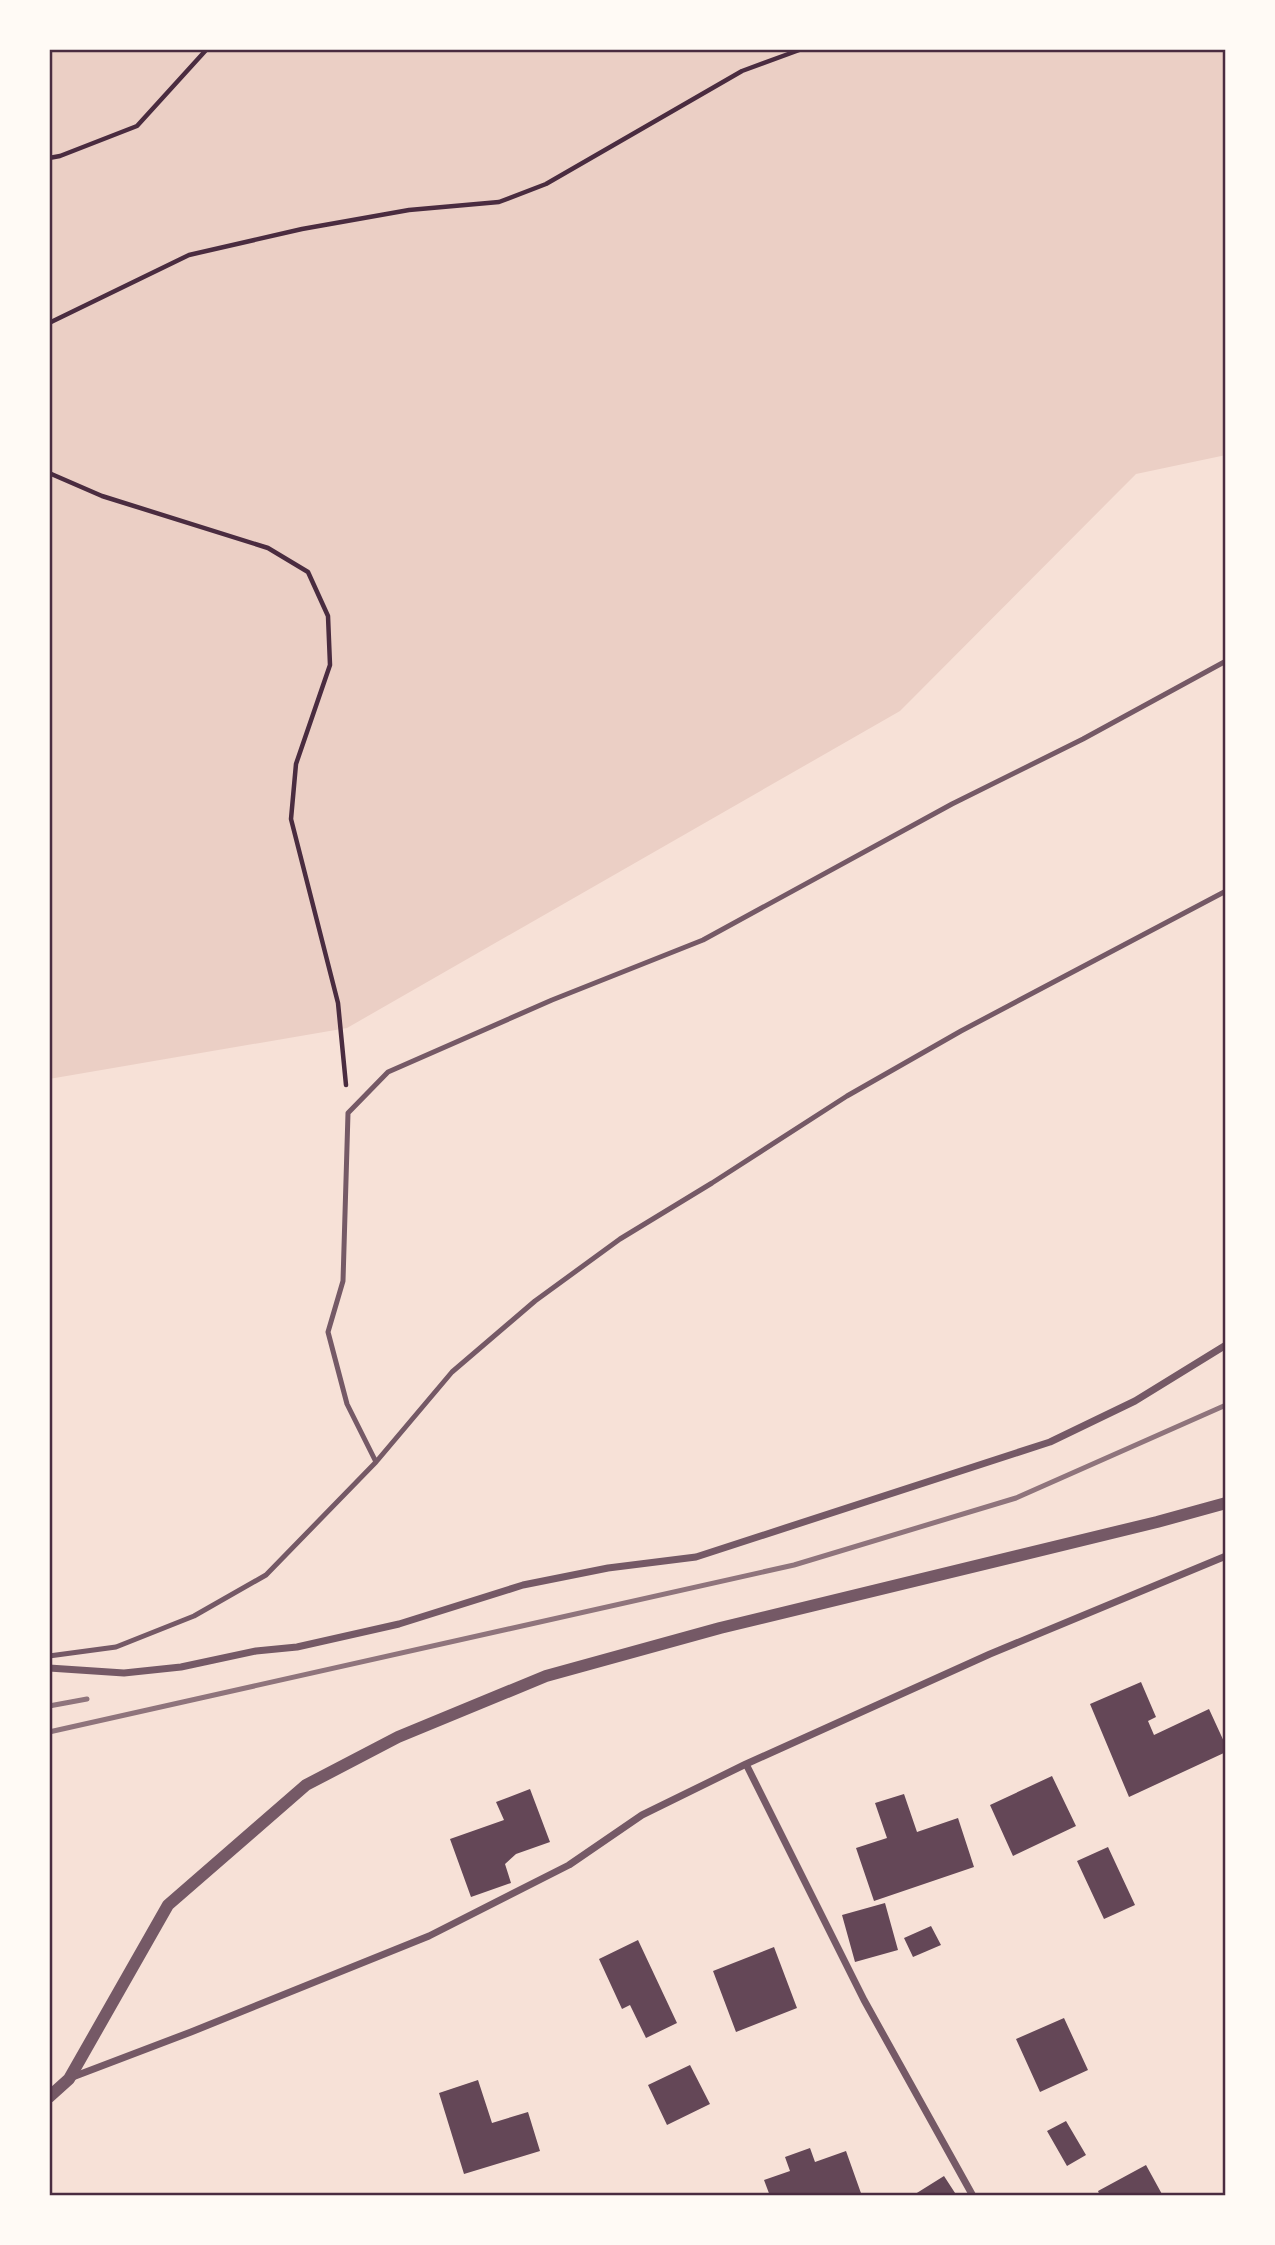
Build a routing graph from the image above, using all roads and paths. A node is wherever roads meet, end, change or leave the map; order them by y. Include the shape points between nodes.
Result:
1 (207, 49) edge
2 (802, 49) edge
3 (49, 158) edge
4 (49, 323) edge
5 (49, 473) edge
6 (1226, 661) edge
7 (1226, 891) edge
8 (348, 1113) junction
9 (1226, 1345) edge
10 (376, 1462) junction
11 (1226, 1503) edge
12 (1226, 1556) edge
13 (49, 1656) edge
14 (49, 1668) edge
15 (746, 1764) junction
16 (69, 2079) junction
17 (49, 2097) edge
18 (973, 2196) edge

1 - 3 path via 137,126
2 - 4 path via 742,71 546,184 499,202 409,210 188,255
5 - 8 path via 102,496 268,548 308,572 328,616 330,666 296,764 291,820 338,1003
6 - 8 lane via 703,940 388,1072
7 - 10 lane via 847,1096 620,1239 535,1301 452,1372
8 - 10 lane via 343,1281 328,1332 347,1404
9 - 14 street via 1135,1401 1050,1442 696,1557 523,1585 399,1624 181,1667 124,1673
10 - 13 lane via 266,1575 194,1616 116,1647
11 - 16 street via 720,1628 546,1676 398,1737 306,1785 168,1905
12 - 15 street via 990,1654
15 - 16 street via 642,1815 569,1865 429,1936
15 - 18 street via 864,2000
16 - 17 street

